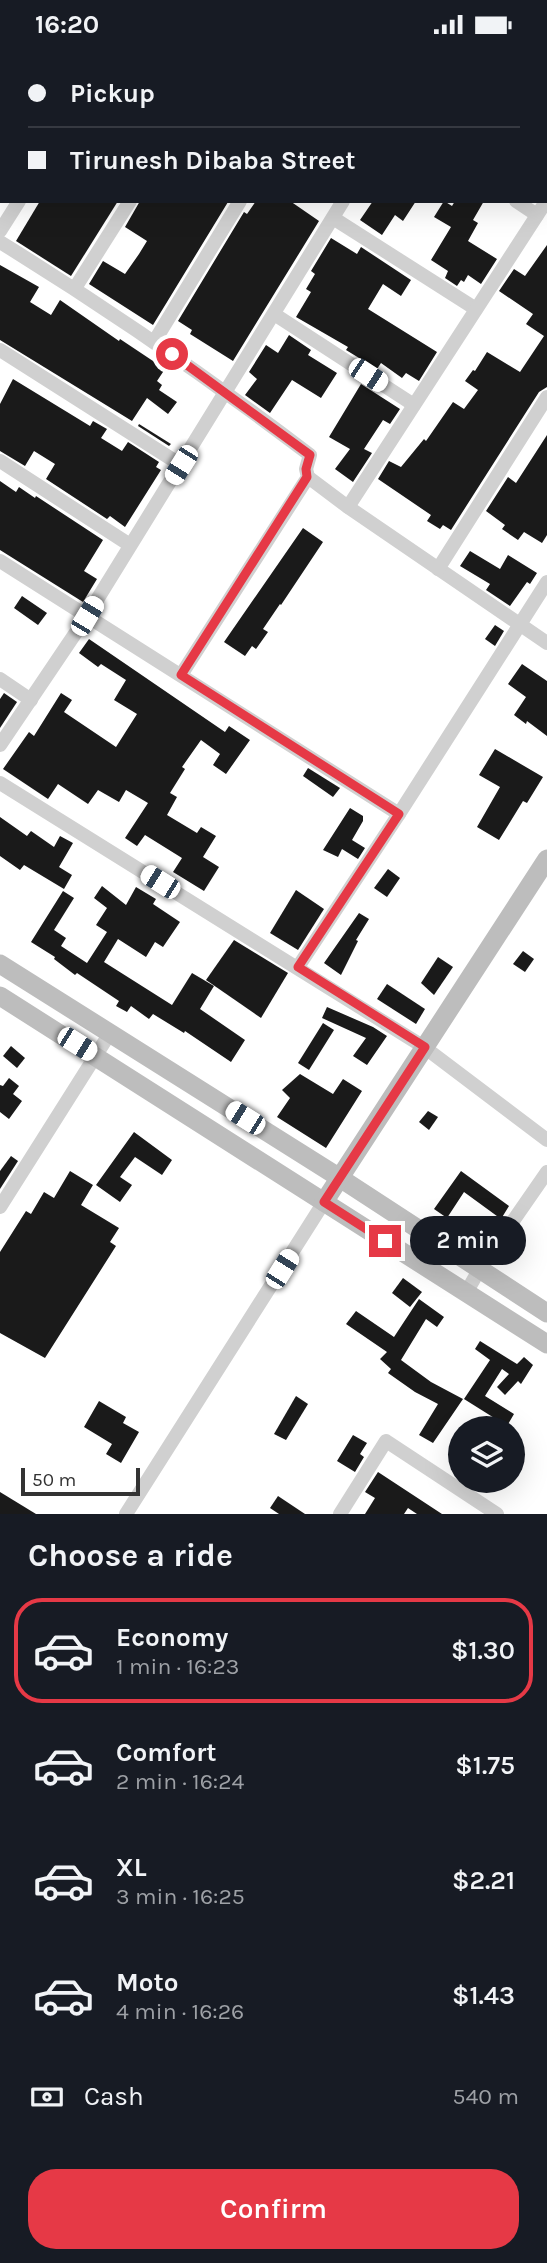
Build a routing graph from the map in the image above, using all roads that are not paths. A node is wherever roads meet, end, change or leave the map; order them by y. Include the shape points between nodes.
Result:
1 (18, 203) edge
2 (130, 203) edge
3 (239, 203) edge
4 (342, 203) edge
5 (519, 203) edge
6 (545, 203) edge
7 (537, 215) junction
8 (333, 218) junction
9 (0, 231) edge
10 (0, 242) edge
11 (75, 288) junction
12 (476, 309) junction
13 (274, 314) junction
14 (154, 342) junction
15 (0, 350) edge
16 (226, 392) junction
17 (547, 397) edge
18 (414, 405) junction
19 (0, 461) edge
20 (181, 465) junction
21 (307, 477) junction
22 (348, 507) junction
23 (130, 545) junction
24 (0, 561) edge
25 (438, 569) junction
26 (547, 582) edge
27 (87, 616) junction
28 (521, 625) junction
29 (547, 643) edge
30 (181, 675) junction
31 (0, 679) edge
32 (31, 700) junction
33 (0, 745) edge
34 (0, 783) edge
35 (399, 814) junction
36 (547, 859) edge
37 (0, 964) edge
38 (298, 967) junction
39 (0, 996) edge
40 (110, 1033) junction
41 (425, 1047) junction
42 (96, 1056) junction
43 (547, 1140) edge
44 (547, 1172) edge
45 (340, 1178) junction
46 (2, 1200) edge
47 (324, 1202) junction
48 (479, 1270) junction
49 (466, 1293) junction
50 (547, 1313) edge
51 (547, 1344) edge
52 (126, 1514) edge
53 (340, 1514) edge
54 (497, 1514) edge

1 - 9 street
2 - 11 street
3 - 14 street
4 - 8 street
5 - 7 street
6 - 7 street
7 - 12 street
8 - 12 street
8 - 13 street
10 - 11 street
11 - 14 street
12 - 18 street
13 - 16 street
13 - 18 street
14 - 16 street
15 - 20 street
16 - 20 street
16 - 21 street via 310,455
17 - 25 street
18 - 22 street
19 - 23 street
20 - 23 street
21 - 22 street
21 - 30 street
22 - 25 street
23 - 27 street
24 - 27 street
25 - 28 street
26 - 28 street
27 - 30 street
27 - 32 street
28 - 29 street
28 - 35 street
30 - 35 street
31 - 32 street
32 - 33 street
34 - 38 street
35 - 38 street
36 - 41 main road
37 - 40 main road
38 - 41 street
39 - 42 main road
40 - 42 street
40 - 45 main road
41 - 43 street
41 - 45 main road
42 - 46 street
42 - 47 main road
44 - 48 street
45 - 47 main road
45 - 48 main road
47 - 49 main road
47 - 52 street
48 - 49 street
48 - 50 main road
49 - 51 main road
53 - 54 street via 386,1441

